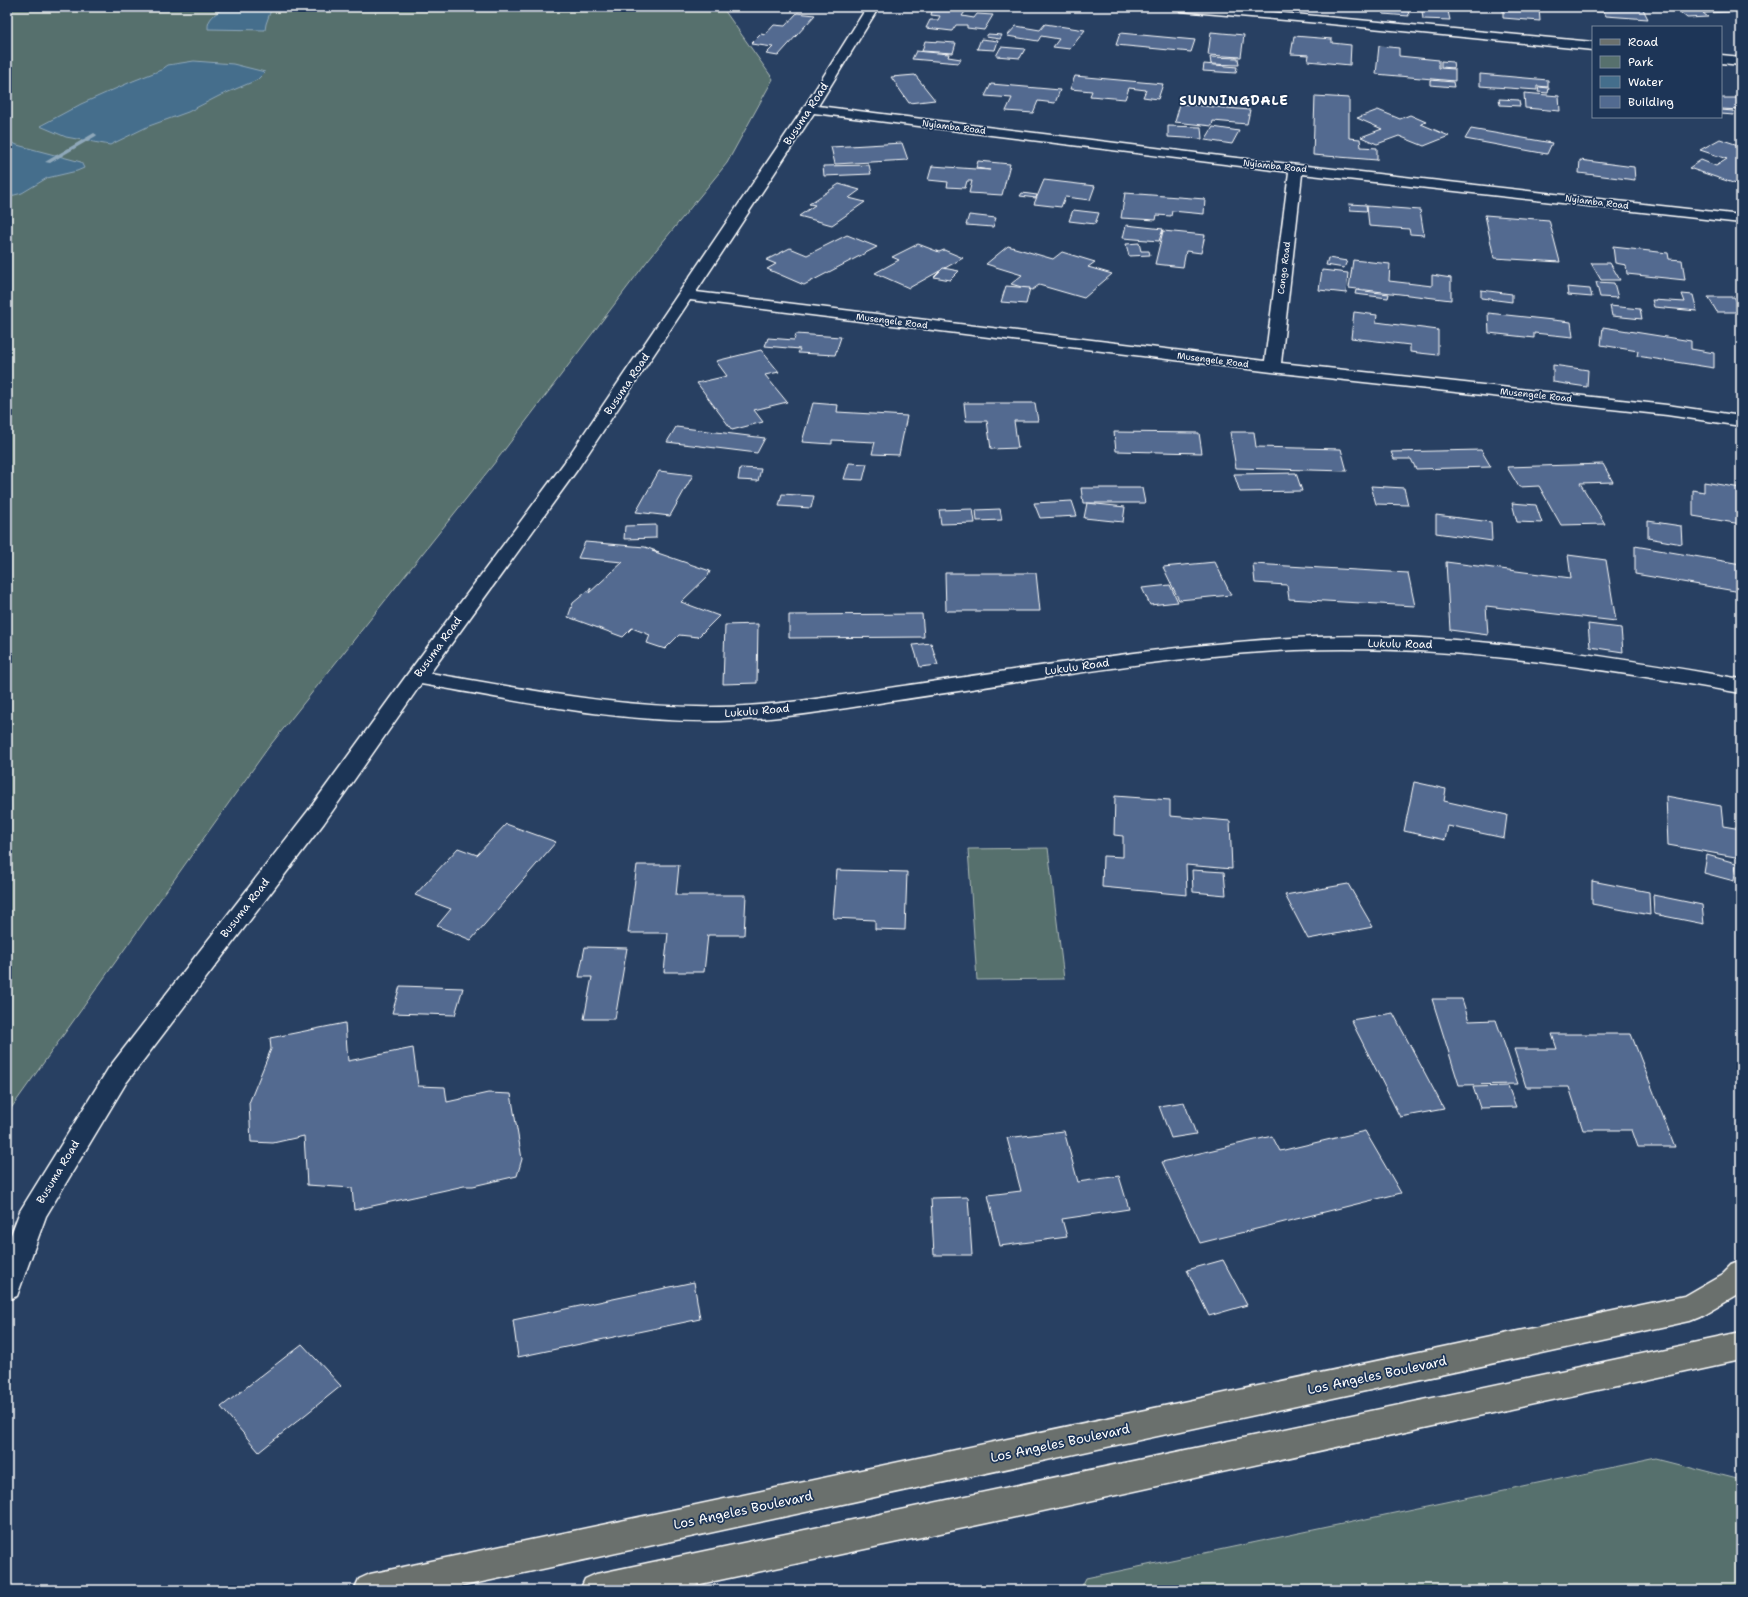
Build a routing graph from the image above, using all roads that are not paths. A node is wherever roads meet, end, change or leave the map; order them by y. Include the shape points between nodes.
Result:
1 (873, 7) edge
2 (1180, 7) edge
3 (1332, 7) edge
4 (1331, 20) junction
5 (1592, 46) edge
6 (1722, 59) edge
7 (1741, 61) edge
8 (810, 110) junction
9 (1296, 168) junction
10 (1741, 219) edge
11 (686, 295) junction
12 (1272, 367) junction
13 (1741, 422) edge
14 (416, 677) junction
15 (1741, 686) edge
16 (1741, 1274) edge
17 (7, 1286) edge
18 (1741, 1346) edge
19 (370, 1590) edge
20 (596, 1590) edge

1 - 8 street, Busuma Road
2 - 4 street
3 - 4 street
4 - 5 street
6 - 7 street
8 - 9 street, Nyiamba Road
8 - 11 street, Busuma Road
9 - 10 street, Nyiamba Road
9 - 12 street, Congo Road
11 - 12 street, Musengele Road
11 - 14 street, Busuma Road via 571,466
12 - 13 street, Musengele Road via 1660,409
14 - 15 street, Lukulu Road via 620,709 720,714 796,708 1169,654 1295,644 1364,643 1439,645 1537,655 1627,666
14 - 17 street, Busuma Road via 316,816 117,1076 34,1212
16 - 19 main road, Los Angeles Boulevard via 1732,1283 1690,1308
18 - 20 main road

